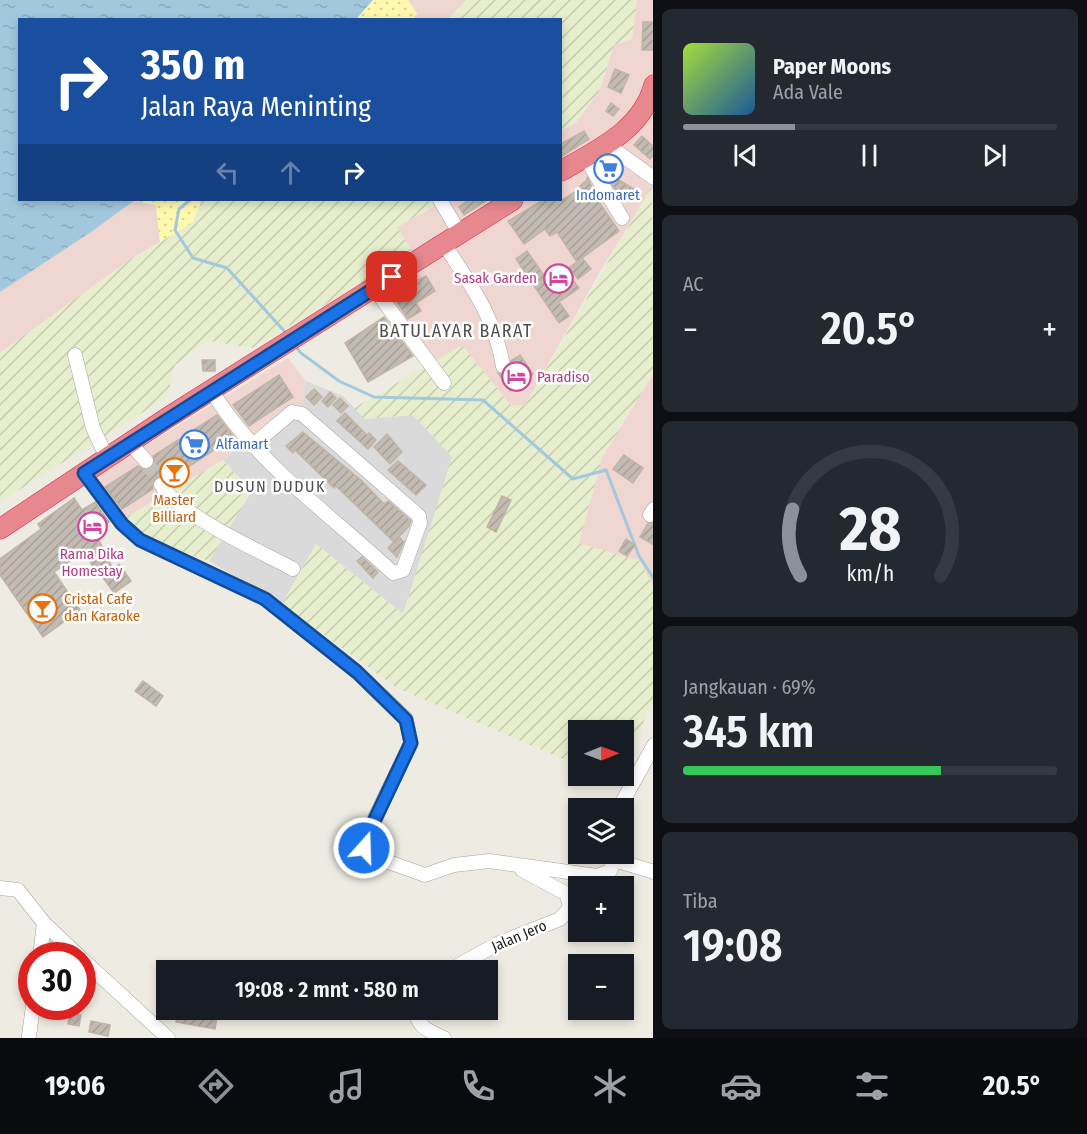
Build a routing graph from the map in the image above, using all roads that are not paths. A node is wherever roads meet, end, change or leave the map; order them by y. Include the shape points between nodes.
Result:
1 (653, 88) edge
2 (606, 144) junction
3 (585, 157) junction
4 (562, 170) edge
5 (653, 177) edge
6 (440, 201) edge
7 (511, 201) edge
8 (622, 218) dead end
9 (452, 239) junction
10 (374, 288) junction
11 (75, 355) dead end
12 (503, 366) dead end
13 (444, 382) dead end
14 (211, 390) junction
15 (130, 443) junction
16 (252, 446) junction
17 (107, 458) junction
18 (146, 461) tunnel mouth
19 (84, 473) junction
20 (161, 485) tunnel mouth
21 (0, 529) edge
22 (293, 569) dead end
23 (653, 747) edge
24 (625, 798) edge
25 (510, 864) junction
26 (612, 864) edge
27 (633, 864) edge
28 (653, 872) edge
29 (2, 883) edge
30 (44, 923) junction
31 (42, 942) edge
32 (64, 942) edge
33 (468, 960) edge
34 (96, 972) edge
35 (31, 1020) edge
36 (418, 1020) edge
37 (29, 1036) dead end
38 (168, 1038) edge
39 (444, 1038) edge

1 - 2 highway via 639,118
2 - 3 highway
2 - 5 street
3 - 4 highway
3 - 8 street
6 - 9 street
7 - 9 highway
9 - 10 highway
9 - 12 street via 488,313
10 - 13 street
10 - 14 highway
11 - 17 street via 93,428
14 - 15 highway
14 - 16 street
15 - 17 highway
15 - 18 street
16 - 16 street via 393,573 400,574 420,523 419,516 302,414 292,412
17 - 19 highway
19 - 21 highway
19 - 25 street via 122,524 140,540 265,599 357,672 406,720 411,743 368,834 364,848 369,855 425,875 454,865 489,861
20 - 22 street via 197,516
23 - 24 street
25 - 26 street via 597,876 610,871
25 - 33 street, Jalan Jero via 567,894 570,908 560,919
27 - 28 street
29 - 30 street via 18,890
30 - 31 street
30 - 32 street
34 - 38 street
35 - 37 street
36 - 39 street via 424,1028

